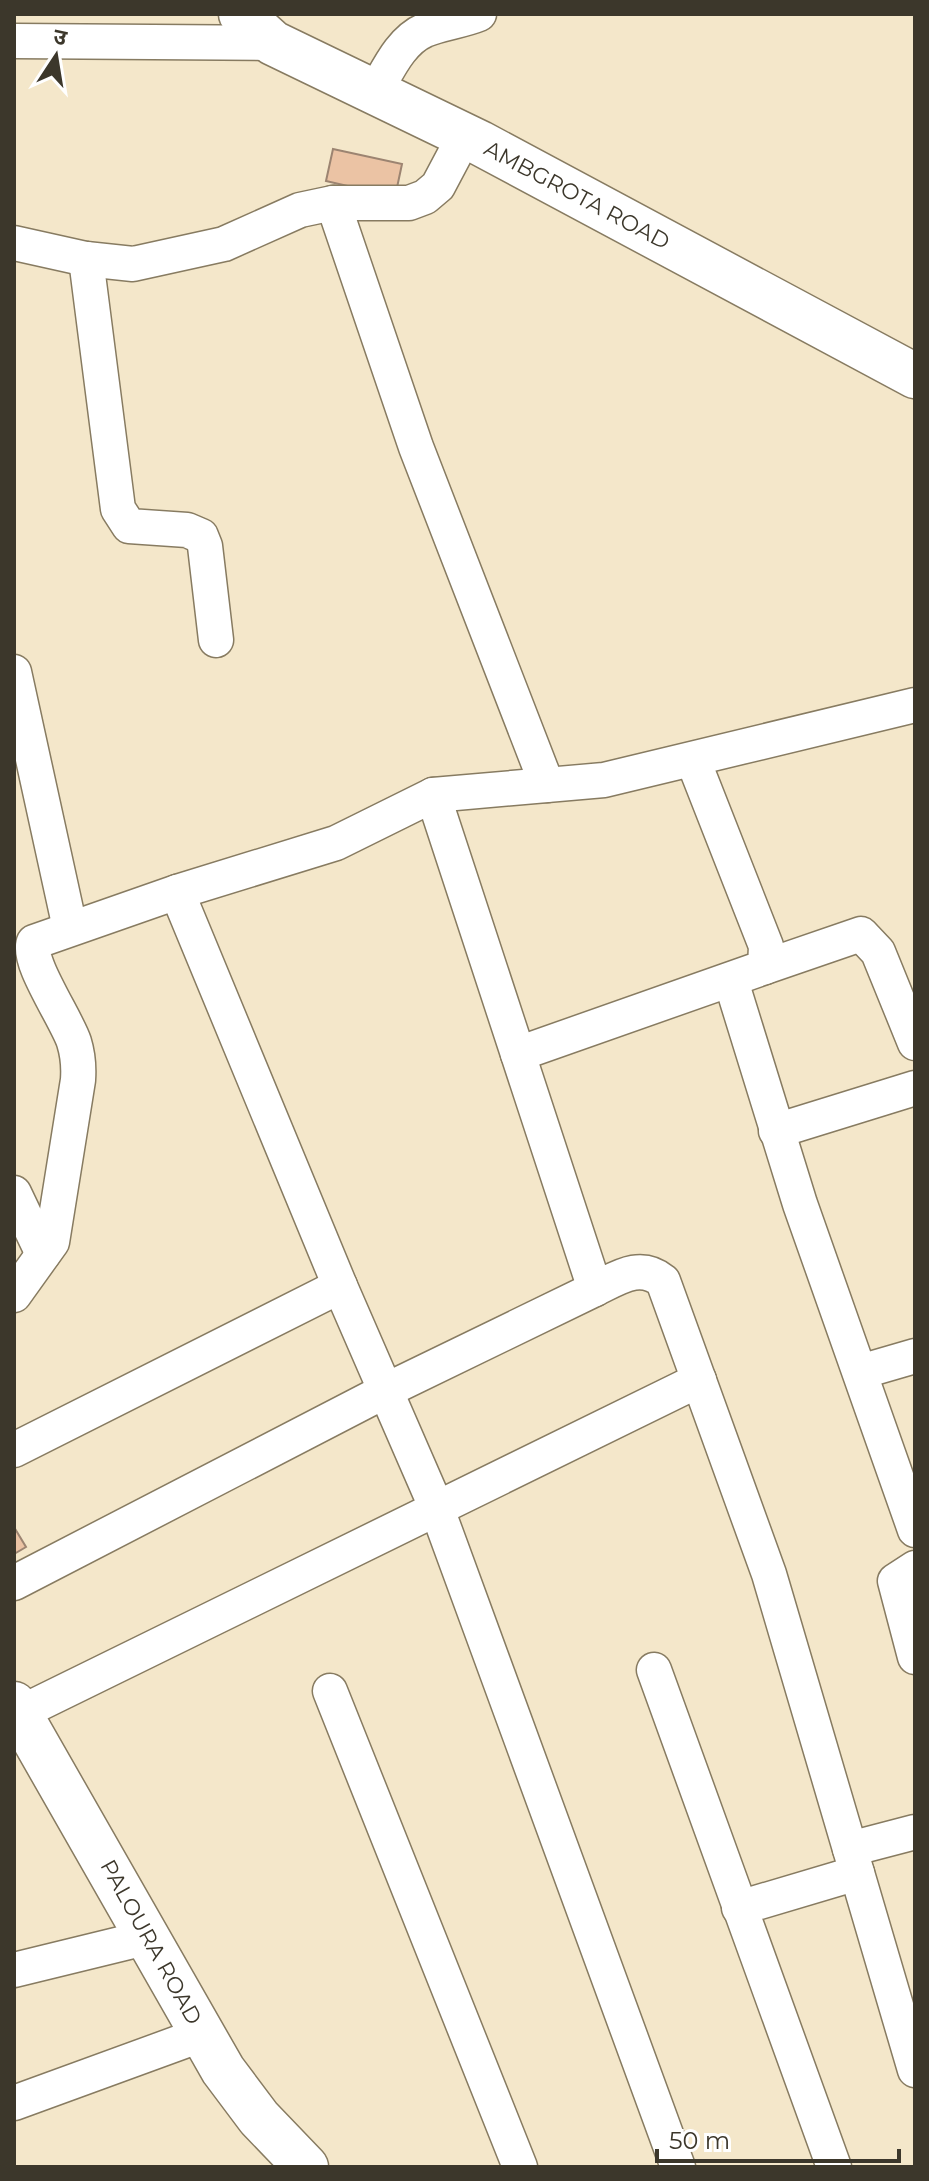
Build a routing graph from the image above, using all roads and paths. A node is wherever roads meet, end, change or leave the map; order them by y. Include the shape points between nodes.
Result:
1 (241, 14) edge
2 (479, 14) edge
3 (14, 41) edge
4 (273, 43) junction
5 (375, 92) junction
6 (465, 135) junction
7 (333, 203) junction
8 (14, 243) edge
9 (86, 259) junction
10 (915, 376) edge
11 (216, 640) dead end
12 (14, 672) edge
13 (915, 705) edge
14 (693, 760) junction
15 (547, 785) junction
16 (433, 795) junction
17 (177, 892) junction
18 (70, 928) junction
19 (14, 951) edge
20 (765, 967) junction
21 (41, 976) junction
22 (731, 981) junction
23 (915, 1043) edge
24 (518, 1054) junction
25 (915, 1088) edge
26 (776, 1131) junction
27 (14, 1193) edge
28 (43, 1254) junction
29 (340, 1286) junction
30 (595, 1289) junction
31 (14, 1295) edge
32 (915, 1356) edge
33 (860, 1372) junction
34 (699, 1380) junction
35 (387, 1390) junction
36 (14, 1450) edge
37 (437, 1509) junction
38 (915, 1530) edge
39 (915, 1568) edge
40 (14, 1583) edge
41 (915, 1657) edge
42 (654, 1670) dead end
43 (330, 1691) dead end
44 (17, 1708) edge
45 (915, 1832) edge
46 (854, 1861) junction
47 (739, 1908) junction
48 (149, 1937) junction
49 (14, 1970) edge
50 (203, 2034) junction
51 (915, 2070) edge
52 (14, 2103) edge
53 (306, 2167) edge
54 (520, 2167) edge
55 (678, 2167) edge
56 (834, 2167) edge

1 - 4 main road, AMBGROTA ROAD
2 - 5 street via 414,37 401,47
3 - 4 street
4 - 5 main road, AMBGROTA ROAD
5 - 6 main road, AMBGROTA ROAD
6 - 7 street via 438,186 425,197 409,203
6 - 10 main road, AMBGROTA ROAD
7 - 9 street via 300,210 196,253 133,264
7 - 15 street via 416,447
8 - 9 street
9 - 11 street via 118,509 129,526 187,530 201,536
12 - 18 street
13 - 14 street
14 - 15 street via 604,780
14 - 20 street via 766,946
15 - 16 street
16 - 17 street via 336,843
16 - 24 street
17 - 18 street
17 - 29 street
18 - 21 street via 31,946
19 - 21 street
20 - 22 street
20 - 23 street via 861,934 878,952
21 - 28 street via 67,1024 79,1061 55,1229
22 - 24 street
22 - 26 street
24 - 30 street
25 - 26 street
26 - 33 street
27 - 28 street
28 - 31 street
29 - 35 street
29 - 36 street
30 - 34 street via 641,1271 663,1281
30 - 35 street
32 - 33 street
33 - 38 street
34 - 37 street
34 - 46 street via 769,1574
35 - 37 street
35 - 40 street
37 - 44 street
37 - 55 street
39 - 41 street via 895,1581
42 - 47 street
43 - 54 street
44 - 48 main road, PALOURA ROAD
45 - 46 street
46 - 47 street
46 - 51 street
47 - 56 street
48 - 49 street
48 - 50 main road, PALOURA ROAD
50 - 52 street
50 - 53 main road, PALOURA ROAD via 259,2118

